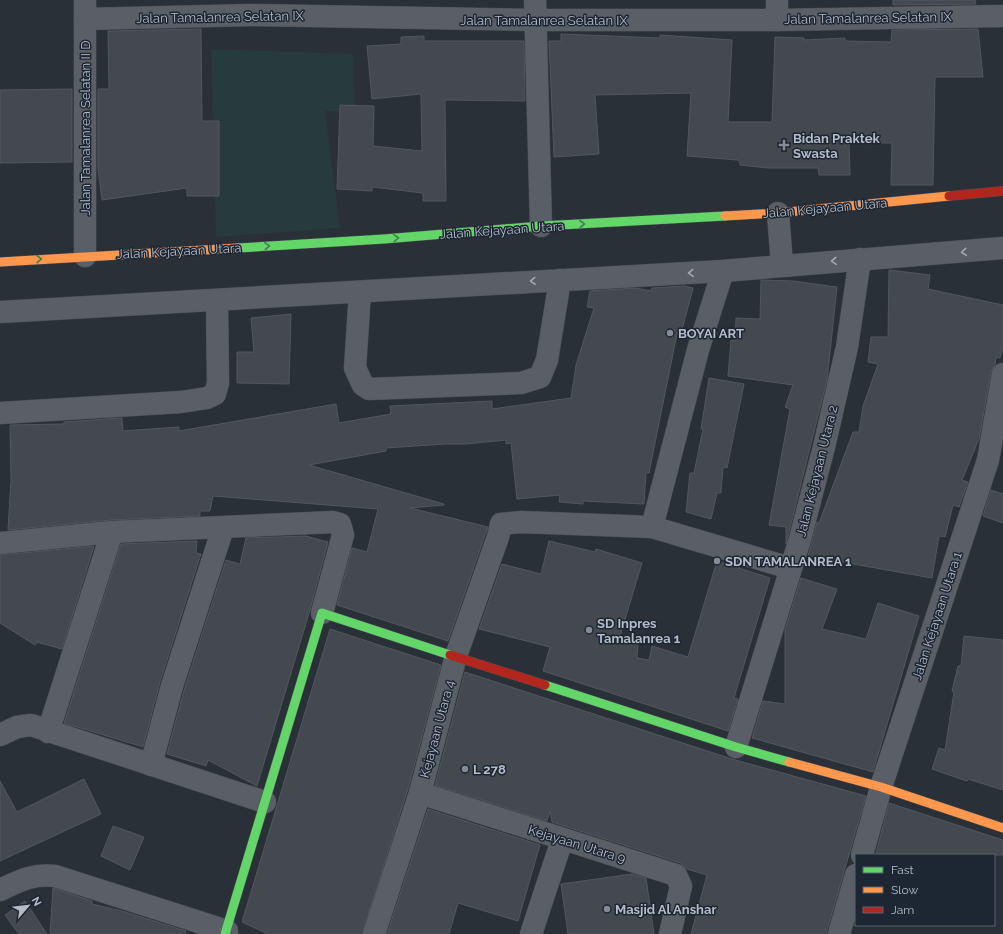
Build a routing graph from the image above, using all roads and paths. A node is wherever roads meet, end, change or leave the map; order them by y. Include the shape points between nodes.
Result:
1 (251, 8) edge
2 (85, 10) edge
3 (535, 10) edge
4 (777, 10) edge
5 (1003, 16) edge
6 (1003, 191) edge
7 (778, 213) junction
8 (541, 226) junction
9 (1003, 248) edge
10 (85, 256) junction
11 (860, 259) junction
12 (0, 262) edge
13 (782, 265) junction
14 (723, 271) junction
15 (560, 280) junction
16 (360, 292) junction
17 (217, 300) junction
18 (0, 312) edge
19 (1003, 374) edge
20 (0, 413) edge
21 (652, 527) junction
22 (223, 528) junction
23 (112, 532) junction
24 (0, 543) edge
25 (790, 568) junction
26 (322, 613) junction
27 (456, 656) junction
28 (48, 732) junction
29 (0, 735) edge
30 (736, 747) junction
31 (151, 765) junction
32 (881, 787) junction
33 (420, 793) junction
34 (264, 802) junction
35 (1003, 828) edge
36 (562, 840) junction
37 (862, 854) edge
38 (855, 878) edge
39 (0, 890) edge
40 (226, 932) edge
41 (374, 934) edge
42 (531, 934) edge
43 (670, 934) edge
44 (839, 934) edge

1 - 2 street, Jalan Tamalanrea Selatan IX
1 - 3 street, Jalan Tamalanrea Selatan IX
2 - 10 street, Jalan Tamalanrea Selatan II D
3 - 4 street, Jalan Tamalanrea Selatan IX
3 - 8 street
4 - 5 street, Jalan Tamalanrea Selatan IX
6 - 7 street, Jalan Kejayaan Utara
8 -> 7 street, Jalan Kejayaan Utara
7 - 13 street
10 -> 8 street, Jalan Kejayaan Utara via 384,239
9 -> 11 street
12 -> 10 street, Jalan Kejayaan Utara
11 -> 13 street
11 - 25 street, Jalan Kejayaan Utara 2 via 847,347 818,470
13 - 14 street
14 -> 15 street
14 - 21 street via 698,350
15 -> 16 street
15 - 16 street via 547,360 540,377 520,383 369,388 363,385 355,368
16 - 17 street
17 - 18 street
17 - 20 street via 218,384 215,394 207,398 181,402
19 - 32 street, Jalan Kejayaan Utara 1 via 988,460
21 - 25 street
21 - 27 street, Kejayaan Utara 4 via 521,522 501,524
22 - 23 street
22 - 26 street via 318,521 340,524 343,535
22 - 31 street via 172,686
23 - 24 street
23 - 28 street
25 - 30 street, Jalan Kejayaan Utara 2
26 - 27 street
26 - 34 street
27 - 30 street
27 - 33 street, Kejayaan Utara 4
28 - 29 street via 31,725 18,727
28 - 31 street
30 - 32 street
31 - 34 street
32 - 35 street
32 - 37 street, Jalan Kejayaan Utara 1
33 - 36 street, Kejayaan Utara 9
33 - 41 street, Kejayaan Utara 4
34 - 40 street
36 - 42 street
36 - 43 street, Kejayaan Utara 9 via 676,875 681,886
38 - 44 street
39 - 40 street via 26,878 39,875 55,876

